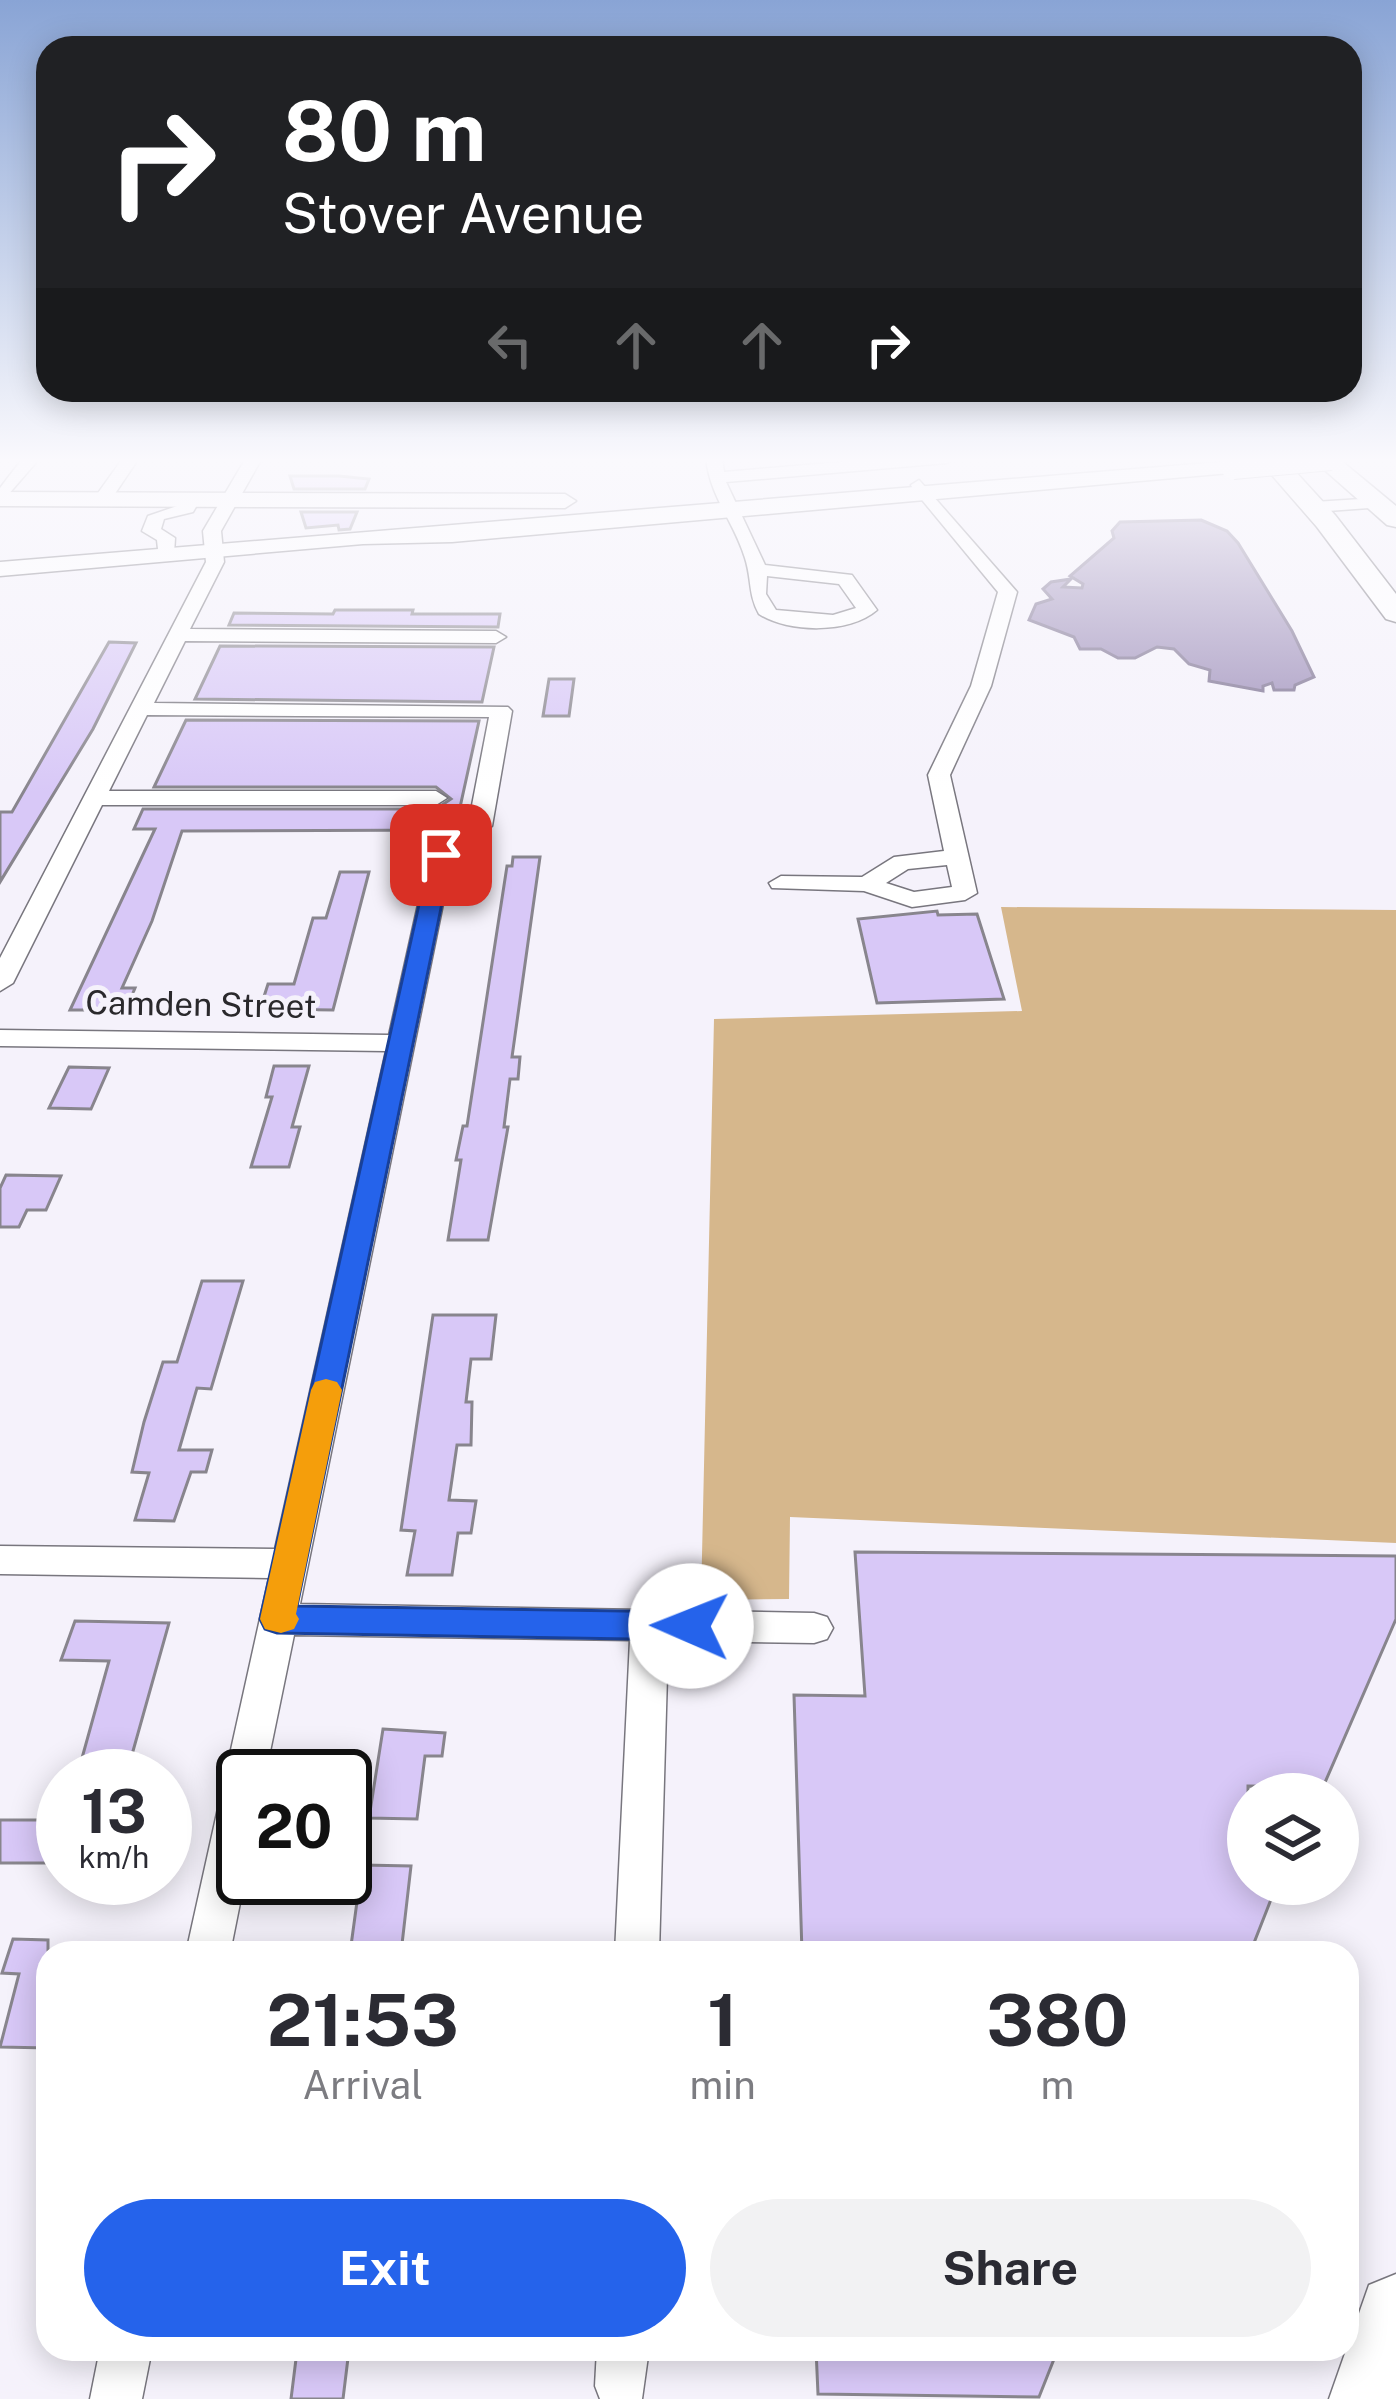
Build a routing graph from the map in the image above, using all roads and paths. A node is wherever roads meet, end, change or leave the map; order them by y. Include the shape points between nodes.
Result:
1 (211, 570) edge
2 (759, 570) joint
3 (990, 570) edge
4 (1363, 570) edge
5 (1396, 613) edge
6 (177, 634) junction
7 (496, 637) dead end
8 (139, 710) junction
9 (94, 798) junction
10 (436, 798) dead end
11 (481, 826) dead end
12 (441, 855) dead end
13 (956, 856) junction
14 (781, 883) dead end
15 (867, 884) junction
16 (0, 983) edge
17 (0, 1038) edge
18 (401, 1043) junction
19 (0, 1560) edge
20 (288, 1564) junction
21 (277, 1619) junction
22 (650, 1625) junction
23 (814, 1628) dead end
24 (251, 1749) edge
25 (218, 1905) edge
26 (210, 1941) edge
27 (638, 1941) edge
28 (1396, 2312) edge
29 (124, 2361) edge
30 (116, 2399) edge
31 (1368, 2399) edge

1 - 6 street
2 - 2 street via 757,594 769,614 857,618 868,610 845,579
3 - 13 street via 1008,592 981,686 939,775
4 - 5 highway
6 - 7 street
6 - 8 street
8 - 9 street
8 - 11 street via 501,711
9 - 10 street
9 - 16 street
12 - 18 street
13 - 15 street via 902,862
13 - 15 street via 965,893 912,900
14 - 15 street
17 - 18 street, Camden Street
18 - 20 street
19 - 20 street
20 - 21 street
21 - 22 street
21 - 24 street
22 - 23 street
22 - 27 street
25 - 26 street
28 - 31 highway
29 - 30 street

